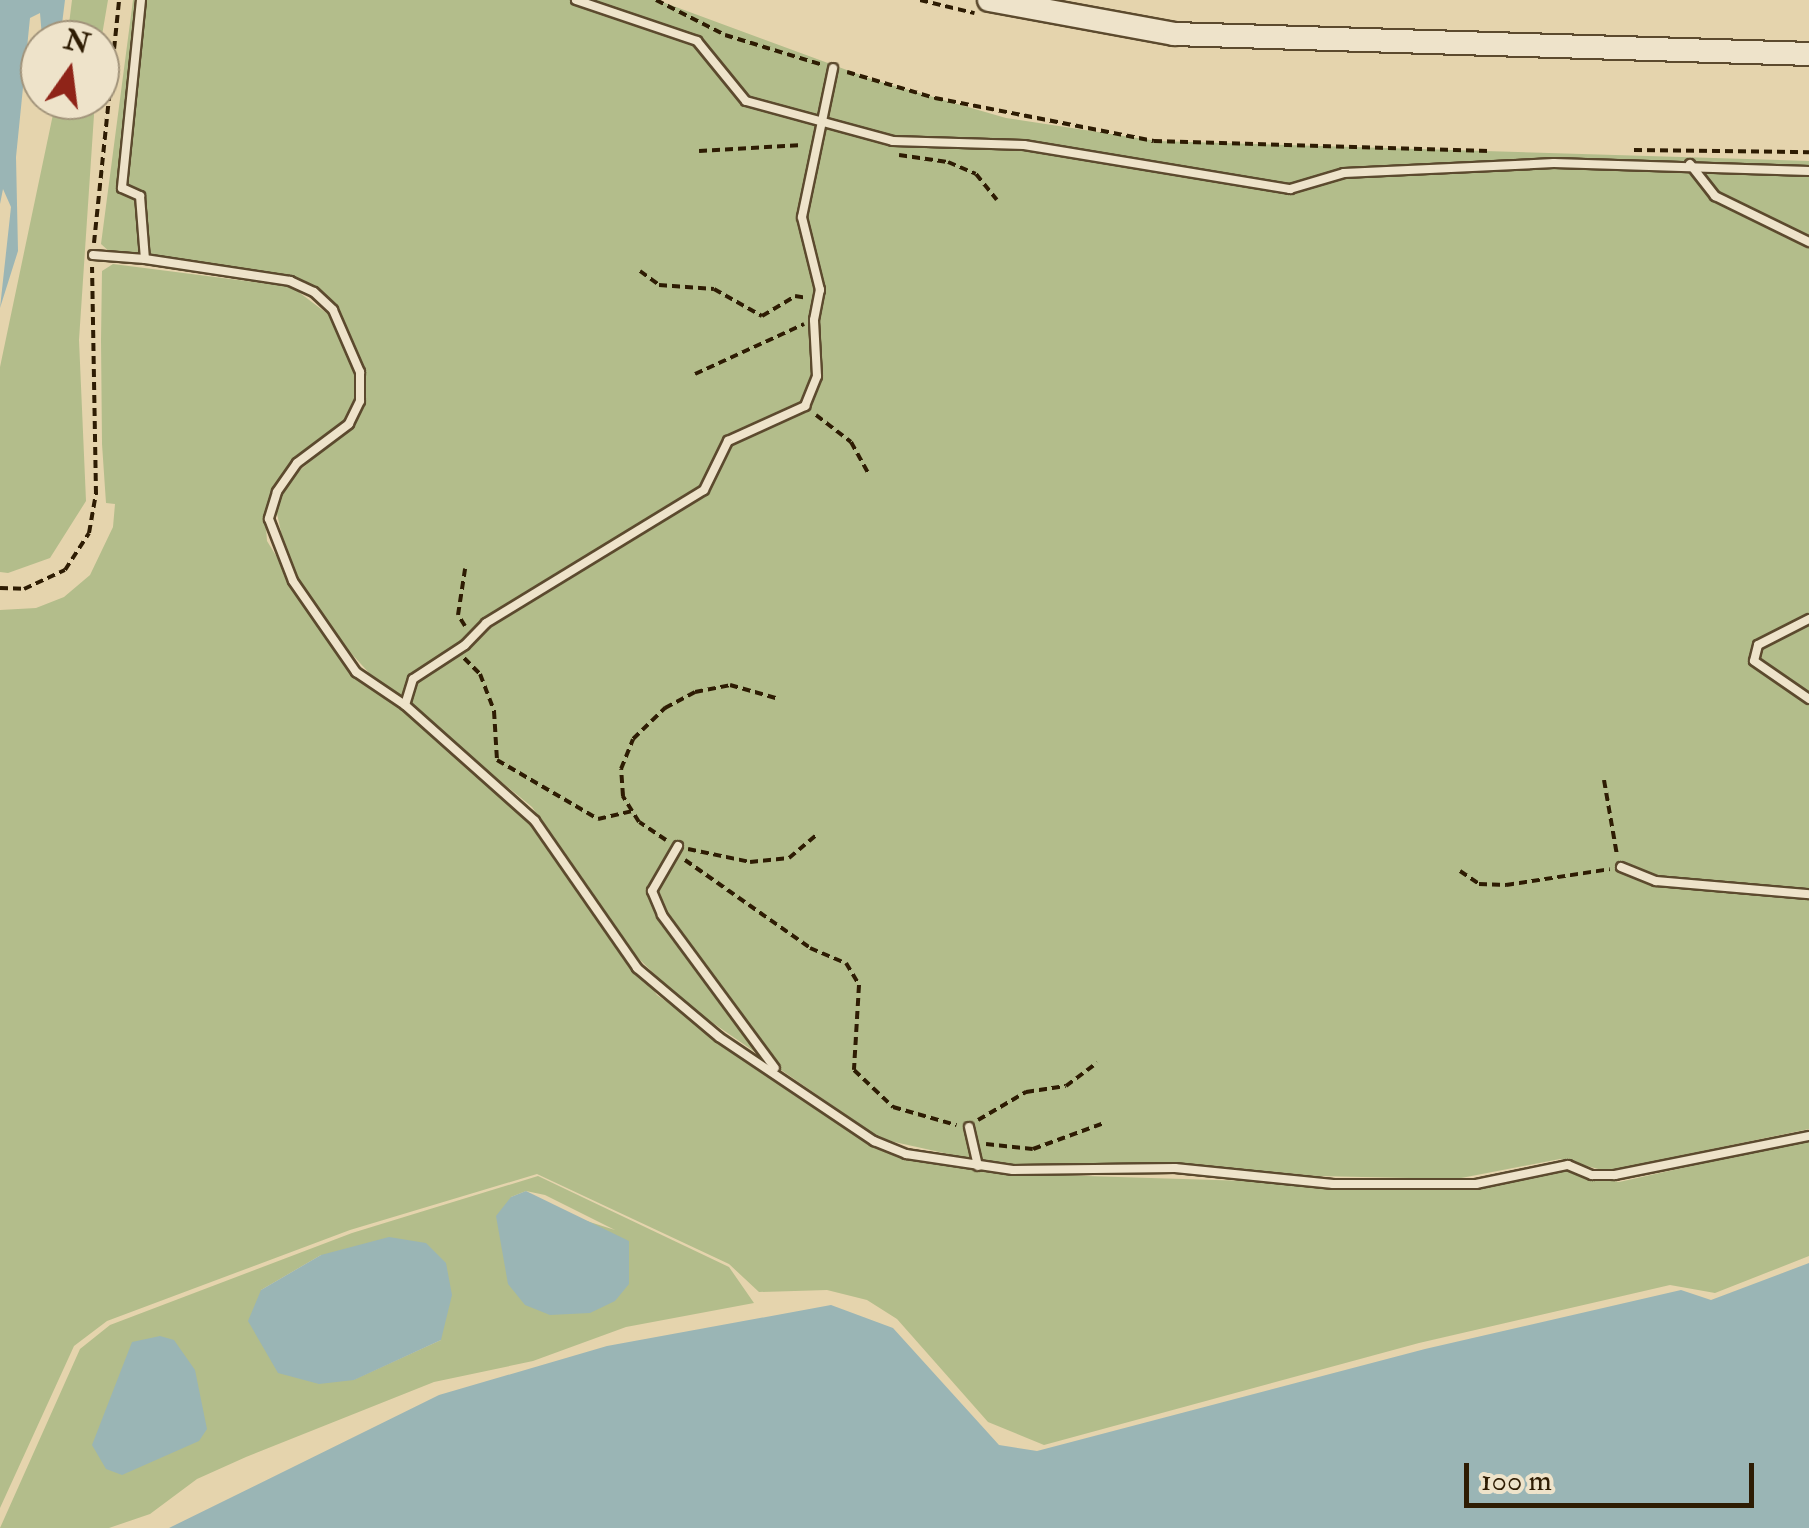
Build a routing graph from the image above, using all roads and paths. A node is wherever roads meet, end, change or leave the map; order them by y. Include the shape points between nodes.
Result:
1 (119, 0) edge
2 (141, 0) edge
3 (576, 0) edge
4 (656, 0) edge
5 (989, 0) edge
6 (1809, 54) edge
7 (833, 68) junction
8 (820, 118) junction
9 (884, 136) junction
10 (1631, 150) dead end
11 (699, 151) dead end
12 (1500, 151) dead end
13 (1809, 152) edge
14 (815, 153) junction
15 (1690, 163) junction
16 (1809, 171) edge
17 (998, 200) dead end
18 (1809, 242) edge
19 (93, 255) junction
20 (145, 259) junction
21 (640, 271) dead end
22 (818, 301) junction
23 (814, 320) junction
24 (695, 374) dead end
25 (805, 406) junction
26 (869, 474) dead end
27 (465, 569) dead end
28 (0, 588) edge
29 (1809, 619) edge
30 (461, 648) junction
31 (780, 699) dead end
32 (1809, 699) edge
33 (405, 706) junction
34 (1604, 780) dead end
35 (633, 811) junction
36 (818, 834) dead end
37 (677, 849) junction
38 (1621, 867) junction
39 (1460, 871) dead end
40 (1809, 894) edge
41 (1097, 1064) dead end
42 (777, 1072) junction
43 (1104, 1123) dead end
44 (970, 1128) junction
45 (1809, 1136) edge
46 (972, 1140) junction
47 (978, 1166) junction

1 - 19 path via 99,143
2 - 20 lane via 122,188 140,196
3 - 8 lane via 697,41 746,102
4 - 7 path via 725,34
5 - 6 street via 1174,34
7 - 8 lane
7 - 12 path via 952,102 1154,142
8 - 9 lane
8 - 14 lane
9 - 15 lane via 1024,145 1290,190 1344,173
9 - 17 path via 902,158 948,162 976,174
10 - 13 path
11 - 14 path via 800,143
14 - 22 lane via 802,217
15 - 16 lane
15 - 18 lane via 1715,196
19 - 20 lane
19 - 28 path via 96,494 89,533 65,570 24,589
20 - 33 lane via 290,281 333,310 360,372 356,414 288,475 269,519 274,544 332,642 356,672
21 - 22 path via 659,285 714,288 762,316 795,296
22 - 23 lane
23 - 24 path
23 - 25 lane via 817,376
25 - 26 path via 851,442
25 - 30 lane via 728,441 704,490 486,622
27 - 30 path
29 - 32 lane via 1758,645 1754,661
30 - 33 lane via 414,679
30 - 35 path via 494,711 497,760 598,819
31 - 35 path via 730,684 665,708 633,739 621,768 623,796
33 - 42 lane via 535,821 638,968 670,1000
34 - 38 path
35 - 37 path
36 - 37 path via 789,858 750,862
37 - 42 lane via 652,891 662,915
37 - 44 path via 810,948 846,963 859,984 854,1070 866,1088 922,1119
38 - 39 path via 1506,885 1478,884
38 - 40 lane via 1656,881
41 - 44 path via 1066,1086 1026,1092 990,1108
42 - 47 lane via 874,1140 906,1154
43 - 46 path via 1033,1148
44 - 46 lane
45 - 47 lane via 1615,1175 1592,1176 1568,1165 1476,1184
46 - 47 lane

